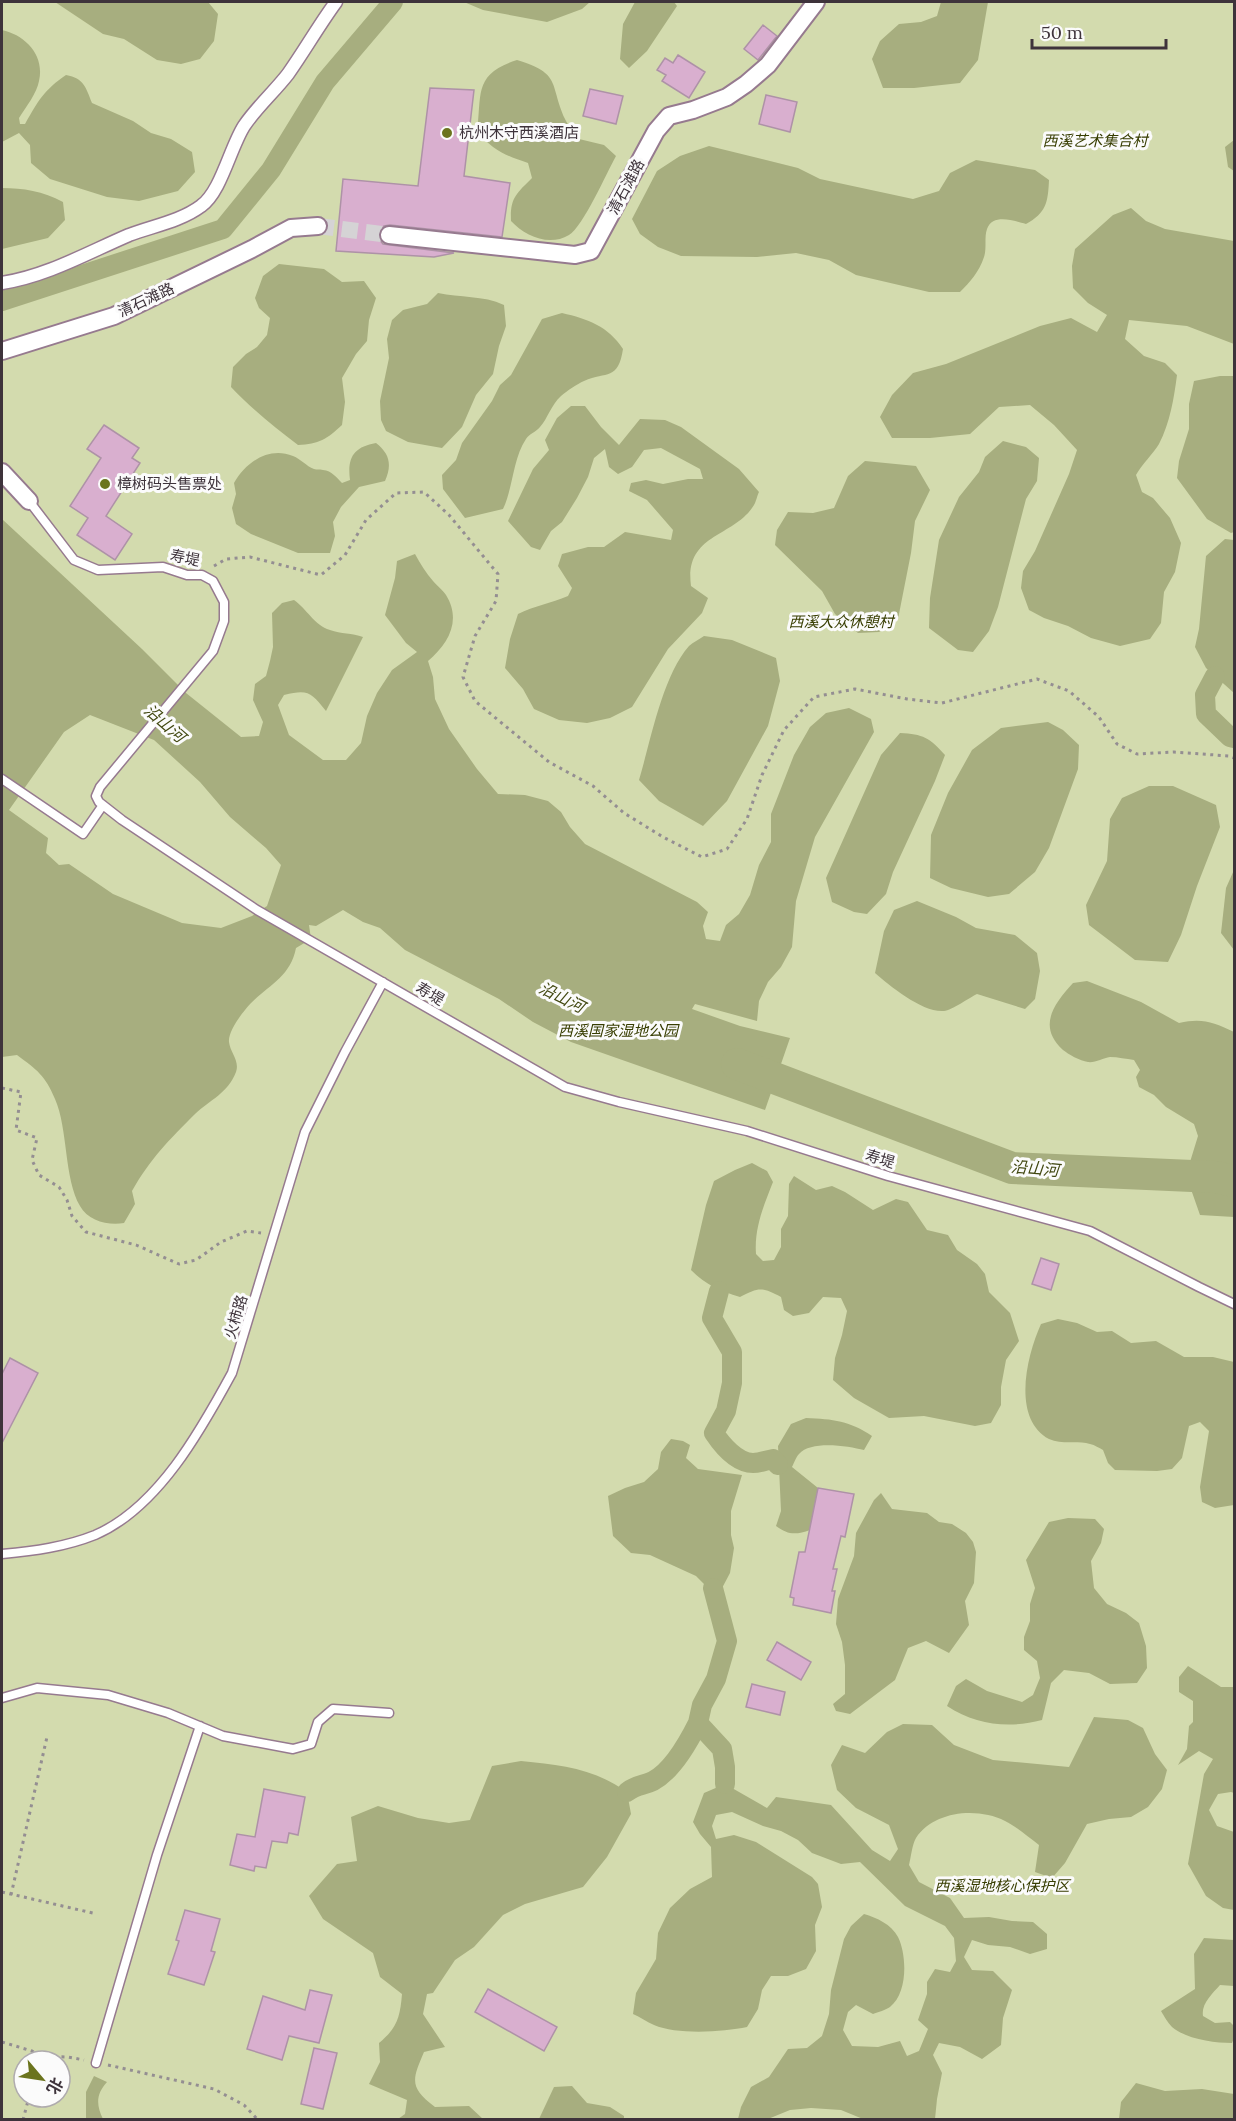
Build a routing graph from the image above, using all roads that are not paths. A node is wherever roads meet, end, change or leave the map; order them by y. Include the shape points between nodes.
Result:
1 (336, 2) edge
2 (816, 2) edge
3 (318, 226) tunnel mouth
4 (389, 235) tunnel mouth
5 (2, 283) edge
6 (2, 351) edge
7 (2, 472) edge
8 (29, 501) joint
9 (2, 779) edge
10 (103, 805) junction
11 (383, 982) junction
12 (1234, 1304) edge
13 (2, 1554) edge
14 (2, 1698) edge
15 (390, 1713) dead end
16 (200, 1726) junction
17 (96, 2062) road end

1 - 5 street via 287,75 244,126 221,180 202,206 53,269
2 - 4 street, 清石滩路 via 768,65 746,84 727,97 669,116 656,131 591,251 575,255
3 - 6 street, 清石滩路 via 291,228 114,316
7 - 8 street
8 - 10 lane, 寿堤 via 74,560 98,570 163,567 187,575 202,574 213,580 224,602 224,621 213,651 100,788 96,795
9 - 10 lane via 83,834
10 - 11 lane, 寿堤 via 258,910
11 - 12 lane, 寿堤 via 565,1087 747,1131 888,1176 1090,1231
11 - 13 lane, 火柿路 via 305,1132 232,1373 212,1409 164,1480 132,1513 96,1534 49,1549
14 - 16 lane via 37,1688 108,1695
15 - 16 lane via 333,1708 318,1722 311,1744 293,1749 223,1736
16 - 17 lane via 156,1855

